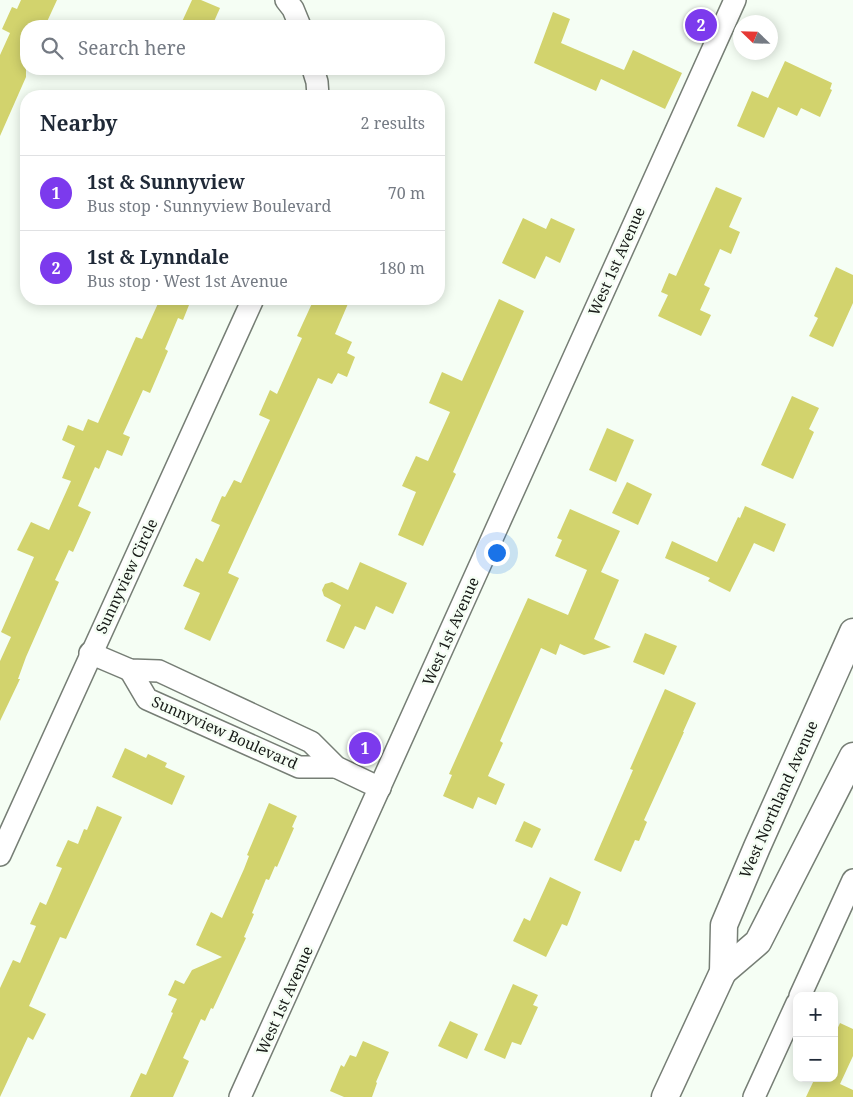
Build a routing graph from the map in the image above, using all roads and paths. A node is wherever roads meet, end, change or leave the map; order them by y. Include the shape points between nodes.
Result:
1 (286, 0) edge
2 (735, 0) edge
3 (298, 20) edge
4 (315, 75) edge
5 (318, 90) edge
6 (250, 305) edge
7 (853, 632) edge
8 (90, 653) junction
9 (130, 670) junction
10 (853, 756) edge
11 (336, 767) junction
12 (380, 788) junction
13 (0, 855) edge
14 (853, 880) edge
15 (723, 972) junction
16 (802, 992) edge
17 (793, 1012) edge
18 (240, 1097) edge
19 (665, 1097) edge
20 (754, 1097) edge

1 - 3 street
2 - 12 street, West 1st Avenue
4 - 5 street
6 - 8 street, Sunnyview Circle
7 - 15 main road, West Northland Avenue via 724,925
8 - 9 street, Sunnyview Boulevard
8 - 13 street, Sunnyview Circle
9 - 11 street, Sunnyview Boulevard via 159,671 311,742
9 - 11 street, Sunnyview Boulevard via 147,699 299,767
10 - 15 main road, West Northland Avenue via 758,942
11 - 12 street, Sunnyview Boulevard
12 - 18 street, West 1st Avenue
14 - 16 street
15 - 19 main road, West Northland Avenue
17 - 20 street

